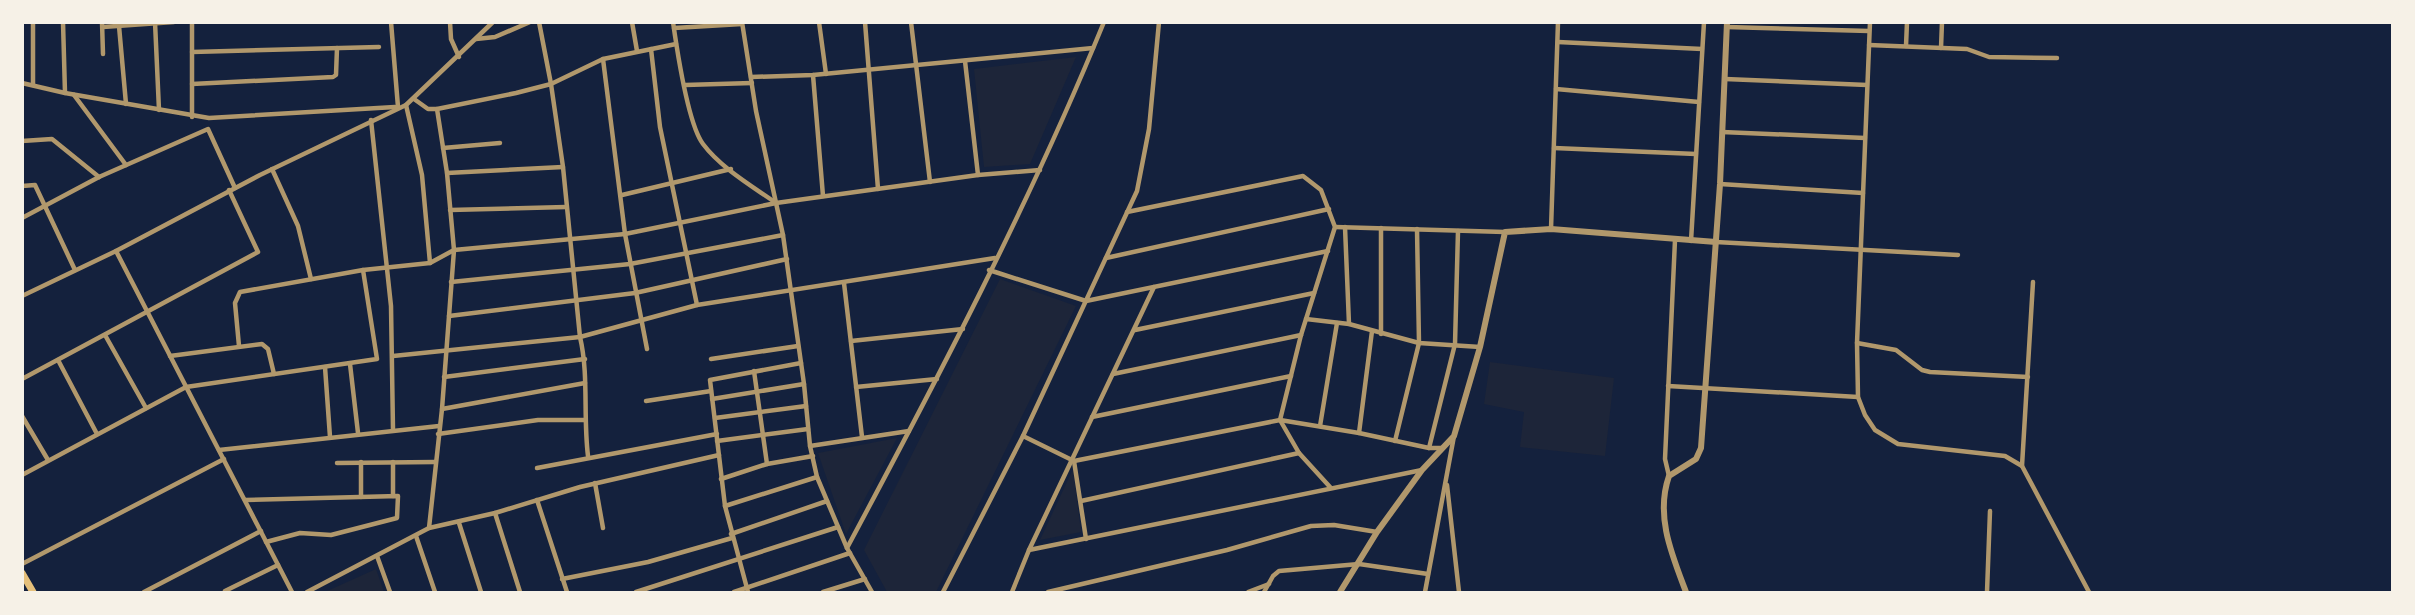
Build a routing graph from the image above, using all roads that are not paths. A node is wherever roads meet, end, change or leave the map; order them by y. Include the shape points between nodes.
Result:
1 (33, 22) edge
2 (63, 22) edge
3 (174, 22) edge
4 (192, 22) edge
5 (391, 22) edge
6 (450, 22) edge
7 (493, 22) edge
8 (530, 22) edge
9 (539, 22) edge
10 (632, 22) edge
11 (819, 22) edge
12 (865, 22) edge
13 (911, 22) edge
14 (1104, 22) edge
15 (1159, 22) edge
16 (1558, 22) edge
17 (1704, 22) edge
18 (1870, 22) edge
19 (1907, 22) edge
20 (1942, 22) edge
21 (155, 23) edge
22 (742, 23) edge
23 (133, 24) edge
24 (102, 25) edge
25 (673, 25) edge
26 (1727, 25) edge
27 (119, 26) junction
28 (1869, 31) junction
29 (476, 39) junction
30 (1558, 42) junction
31 (676, 44) junction
32 (1869, 45) junction
33 (1906, 46) junction
34 (379, 47) dead end
35 (337, 48) junction
36 (1093, 48) junction
37 (1941, 48) junction
38 (651, 49) junction
39 (1702, 49) junction
40 (637, 51) junction
41 (192, 52) junction
42 (103, 54) dead end
43 (459, 57) junction
44 (2056, 58) dead end
45 (603, 59) junction
46 (965, 61) junction
47 (916, 66) junction
48 (869, 69) junction
49 (826, 74) junction
50 (813, 75) junction
51 (751, 80) junction
52 (1725, 80) junction
53 (22, 83) edge
54 (192, 84) junction
55 (552, 84) junction
56 (33, 85) junction
57 (686, 85) junction
58 (1867, 85) junction
59 (1556, 89) junction
60 (65, 93) junction
61 (74, 95) junction
62 (414, 99) junction
63 (1699, 102) junction
64 (126, 104) junction
65 (406, 105) junction
66 (398, 107) junction
67 (436, 109) junction
68 (159, 110) junction
69 (192, 117) junction
70 (371, 120) junction
71 (1722, 132) junction
72 (1865, 138) junction
73 (22, 141) edge
74 (500, 142) dead end
75 (443, 148) junction
76 (1554, 148) junction
77 (1696, 154) junction
78 (126, 165) junction
79 (563, 167) junction
80 (272, 169) junction
81 (730, 169) junction
82 (1040, 170) junction
83 (447, 173) junction
84 (978, 175) junction
85 (99, 177) junction
86 (930, 182) junction
87 (1720, 184) junction
88 (672, 185) junction
89 (22, 186) edge
90 (235, 188) junction
91 (878, 189) junction
92 (229, 190) junction
93 (1863, 193) junction
94 (622, 195) junction
95 (823, 196) junction
96 (776, 203) junction
97 (45, 207) junction
98 (567, 207) junction
99 (1329, 208) junction
100 (450, 210) junction
101 (1128, 212) junction
102 (22, 218) edge
103 (679, 221) junction
104 (1335, 227) junction
105 (1345, 227) junction
106 (1381, 228) junction
107 (1551, 229) junction
108 (1417, 230) junction
109 (1458, 231) junction
110 (1505, 232) junction
111 (625, 234) junction
112 (783, 235) junction
113 (570, 239) junction
114 (1675, 240) junction
115 (1691, 241) junction
116 (1716, 242) junction
117 (1860, 249) junction
118 (454, 250) junction
119 (116, 251) junction
120 (1328, 251) junction
121 (687, 252) junction
122 (1958, 255) dead end
123 (995, 258) junction
124 (1106, 258) junction
125 (787, 259) junction
126 (430, 263) junction
127 (630, 264) junction
128 (387, 267) junction
129 (75, 270) junction
130 (363, 270) junction
131 (989, 270) junction
132 (573, 271) junction
133 (311, 279) junction
134 (693, 279) junction
135 (452, 282) junction
136 (2033, 282) dead end
137 (844, 284) junction
138 (1154, 287) junction
139 (791, 290) junction
140 (635, 293) junction
141 (1314, 293) junction
142 (22, 296) edge
143 (576, 300) junction
144 (1086, 301) junction
145 (697, 305) junction
146 (148, 312) junction
147 (449, 316) junction
148 (1306, 319) junction
149 (642, 320) junction
150 (1337, 323) junction
151 (1349, 324) junction
152 (963, 329) junction
153 (1135, 330) junction
154 (1372, 331) junction
155 (1381, 334) junction
156 (105, 335) junction
157 (1301, 335) junction
158 (580, 337) junction
159 (851, 341) junction
160 (1419, 343) junction
161 (1857, 343) junction
162 (1455, 344) junction
163 (239, 346) junction
164 (798, 346) junction
165 (1480, 347) junction
166 (647, 349) dead end
167 (445, 352) junction
168 (170, 356) junction
169 (393, 356) junction
170 (585, 359) junction
171 (711, 359) dead end
172 (58, 360) junction
173 (801, 363) junction
174 (350, 364) junction
175 (325, 368) junction
176 (754, 371) junction
177 (274, 374) junction
178 (1113, 374) junction
179 (1291, 376) junction
180 (444, 377) junction
181 (2028, 377) junction
182 (22, 379) edge
183 (937, 379) junction
184 (585, 383) junction
185 (804, 384) junction
186 (1668, 386) junction
187 (186, 387) junction
188 (856, 387) junction
189 (758, 390) junction
190 (1707, 390) junction
191 (711, 391) junction
192 (1858, 397) junction
193 (712, 399) junction
194 (646, 401) dead end
195 (806, 406) junction
196 (146, 408) junction
197 (442, 409) junction
198 (760, 413) junction
199 (22, 416) edge
200 (1092, 417) junction
201 (715, 418) junction
202 (584, 420) junction
203 (1280, 420) junction
204 (439, 426) junction
205 (1320, 426) junction
206 (808, 429) junction
207 (393, 430) junction
208 (909, 431) junction
209 (1359, 433) junction
210 (97, 434) junction
211 (358, 434) junction
212 (438, 434) junction
213 (717, 434) junction
214 (763, 434) junction
215 (330, 436) junction
216 (1023, 436) junction
217 (1454, 436) junction
218 (861, 437) junction
219 (717, 441) junction
220 (1395, 441) junction
221 (810, 446) junction
222 (1429, 448) junction
223 (1443, 448) junction
224 (219, 450) junction
225 (1299, 453) junction
226 (718, 455) junction
227 (588, 456) junction
228 (813, 456) junction
229 (224, 459) junction
230 (48, 460) junction
231 (1074, 461) junction
232 (360, 462) junction
233 (393, 462) junction
234 (435, 462) junction
235 (337, 463) dead end
236 (767, 464) junction
237 (2022, 466) junction
238 (537, 468) dead end
239 (1422, 470) junction
240 (22, 475) edge
241 (1669, 476) junction
242 (817, 477) junction
243 (1446, 478) junction
244 (721, 479) junction
245 (595, 483) junction
246 (1330, 487) junction
247 (393, 496) junction
248 (362, 497) junction
249 (245, 500) junction
250 (537, 500) junction
251 (827, 501) junction
252 (1081, 501) junction
253 (725, 506) junction
254 (1990, 511) dead end
255 (495, 513) junction
256 (459, 523) junction
257 (838, 527) junction
258 (429, 528) junction
259 (603, 528) dead end
260 (261, 531) junction
261 (1377, 532) junction
262 (416, 536) junction
263 (732, 536) junction
264 (1086, 539) junction
265 (266, 542) junction
266 (847, 548) junction
267 (1029, 550) junction
268 (850, 554) junction
269 (378, 556) junction
270 (740, 561) junction
271 (22, 564) edge
272 (1359, 564) junction
273 (278, 565) junction
274 (22, 573) edge
275 (1428, 574) junction
276 (562, 579) junction
277 (865, 579) junction
278 (1269, 584) junction
279 (747, 590) edge
280 (225, 591) dead end
281 (33, 592) edge
282 (144, 592) edge
283 (292, 592) edge
284 (307, 592) edge
285 (390, 592) edge
286 (435, 592) edge
287 (481, 592) edge
288 (520, 592) edge
289 (567, 592) edge
290 (636, 592) edge
291 (734, 592) edge
292 (823, 592) edge
293 (872, 592) edge
294 (943, 592) edge
295 (1012, 592) edge
296 (1048, 592) edge
297 (1248, 592) edge
298 (1264, 592) edge
299 (1340, 592) edge
300 (1425, 592) edge
301 (1459, 592) edge
302 (1686, 592) edge
303 (1987, 592) edge
304 (2089, 592) edge

1 - 56 street
2 - 60 street
3 - 21 street
4 - 41 street
5 - 66 street
6 - 43 street via 451,39
7 - 29 street
8 - 29 street via 495,37
9 - 55 street
10 - 40 street
11 - 49 street
12 - 48 street
13 - 47 street
14 - 36 street
15 - 101 street via 1149,129 1137,191
16 - 30 street
17 - 39 street
18 - 28 street
19 - 33 street
20 - 37 street
21 - 23 street
21 - 68 street
22 - 25 street
22 - 51 street
23 - 27 street
24 - 27 street
24 - 42 street
25 - 31 street
26 - 28 street
26 - 52 street
27 - 64 street
28 - 32 street
29 - 43 street
30 - 39 street
30 - 59 street
31 - 38 street
31 - 57 street
32 - 33 street
32 - 58 street
33 - 37 street
34 - 35 street
35 - 41 street
35 - 54 street via 333,77
36 - 46 street
36 - 82 street
37 - 44 street via 1968,49 1989,57
38 - 40 street
38 - 88 street via 660,127
39 - 63 street
40 - 45 street
41 - 54 street
43 - 62 street
45 - 55 street
45 - 94 street
46 - 47 street
46 - 84 street
47 - 48 street
47 - 86 street
48 - 49 street
48 - 91 street
49 - 50 street
50 - 51 street
50 - 95 street
51 - 57 street
51 - 96 street
52 - 58 street
52 - 71 street
53 - 56 street
54 - 69 street
55 - 67 street
55 - 79 street
56 - 60 street
57 - 81 street via 703,144
58 - 72 street
59 - 63 street
59 - 76 street
60 - 61 street
61 - 64 street
61 - 78 street
62 - 65 street
62 - 67 street via 428,109
63 - 77 street
64 - 68 street
65 - 66 street
65 - 126 street via 422,175
66 - 69 street
66 - 70 street
67 - 75 street
68 - 69 street
70 - 80 street
70 - 128 street
71 - 72 street
71 - 87 street
72 - 93 street
73 - 85 street via 52,139
74 - 75 street
75 - 83 street
76 - 77 street
76 - 107 street
77 - 115 street
78 - 85 street
78 - 90 street via 208,129
79 - 83 street
79 - 98 street
80 - 90 street
80 - 133 street via 298,226
81 - 88 street
81 - 96 street
82 - 84 street
82 - 123 street
83 - 100 street
84 - 86 street
85 - 97 street
86 - 91 street
87 - 93 street
87 - 116 street
88 - 94 street
88 - 103 street
89 - 97 street via 35,185
90 - 92 street
91 - 95 street
92 - 119 street
92 - 146 street via 258,252
93 - 117 street
94 - 111 street
95 - 96 street
96 - 103 street
96 - 112 street
97 - 102 street
97 - 129 street
98 - 100 street
98 - 113 street
99 - 101 street via 1321,190 1303,176
99 - 104 street
99 - 124 street
100 - 118 street
101 - 124 street
103 - 111 street
103 - 121 street
104 - 105 street
104 - 120 street
105 - 106 street
105 - 151 street
106 - 108 street
106 - 155 street
107 - 110 street
107 - 114 street
108 - 109 street
108 - 160 street
109 - 110 street
109 - 162 street
110 - 165 street
111 - 113 street
111 - 127 street
112 - 121 street
112 - 125 street
113 - 118 street
113 - 132 street
114 - 115 street
114 - 186 street
115 - 116 street
116 - 117 street
116 - 190 street
117 - 122 street
117 - 161 street
118 - 126 street
118 - 135 street
119 - 129 street
119 - 146 street
120 - 138 street
120 - 141 street
121 - 127 street
121 - 134 street
123 - 131 street
123 - 137 street
124 - 144 street
125 - 134 street
125 - 139 street
126 - 128 street
127 - 132 street
127 - 140 street
128 - 130 street
128 - 169 street
129 - 142 street
130 - 133 street
130 - 174 street via 377,359
131 - 144 street
131 - 152 street
132 - 135 street
132 - 143 street
133 - 163 street via 240,291 235,303
134 - 140 street
134 - 145 street
135 - 147 street
136 - 181 street
137 - 139 street
137 - 159 street
138 - 144 street
138 - 153 street
139 - 145 street
139 - 164 street
140 - 143 street
140 - 149 street
141 - 148 street
141 - 153 street
143 - 147 street
143 - 158 street
144 - 216 street
145 - 149 street
146 - 156 street
146 - 168 street
147 - 167 street
148 - 150 street
148 - 157 street
149 - 158 street
149 - 166 street
150 - 151 street
150 - 205 street
151 - 154 street
152 - 159 street
152 - 183 street
153 - 178 street
154 - 155 street
154 - 209 street
155 - 160 street
156 - 172 street
156 - 196 street
157 - 178 street
157 - 179 street
158 - 167 street
158 - 170 street
159 - 188 street
160 - 162 street
160 - 220 street
161 - 181 street via 1896,350 1929,372
161 - 192 street
162 - 165 street
162 - 222 street
163 - 168 street
163 - 177 street via 266,346
164 - 171 street
164 - 173 street
165 - 217 street
167 - 169 street
167 - 180 street
168 - 187 street
169 - 207 street
170 - 180 street
170 - 184 street
172 - 182 street
172 - 210 street
173 - 176 street
173 - 185 street
174 - 175 street
174 - 211 street
175 - 177 street
175 - 215 street
176 - 189 street
176 - 191 street via 712,378
177 - 187 street
178 - 200 street
179 - 200 street
179 - 203 street
180 - 197 street
181 - 237 street
183 - 188 street
183 - 208 street
184 - 197 street
184 - 202 street
185 - 189 street
185 - 195 street
186 - 190 street
186 - 241 street via 1665,459
187 - 196 street
187 - 224 street
188 - 218 street
189 - 193 street
189 - 198 street
190 - 192 street
190 - 241 street via 1699,454
191 - 193 street
191 - 194 street
192 - 237 street via 1875,430 1898,444 2005,456
193 - 201 street
195 - 198 street
195 - 206 street
196 - 210 street
197 - 204 street
198 - 201 street
198 - 214 street
199 - 230 street
200 - 231 street
201 - 213 street
202 - 212 street via 538,420
202 - 227 street
203 - 205 street
203 - 225 street
203 - 231 street
204 - 207 street
204 - 212 street
205 - 209 street
206 - 214 street
206 - 221 street
207 - 211 street
208 - 218 street
208 - 266 street
209 - 220 street
210 - 230 street
211 - 215 street
212 - 234 street
213 - 219 street
213 - 227 street
214 - 219 street
214 - 236 street
215 - 224 street
216 - 231 street
216 - 294 street
217 - 223 street
217 - 243 street
218 - 221 street
219 - 226 street
220 - 222 street
221 - 228 street
222 - 223 street
223 - 239 street
224 - 229 street
225 - 246 street
225 - 252 street
226 - 244 street
226 - 245 street
227 - 238 street
228 - 236 street
228 - 242 street
229 - 249 street
229 - 271 street
230 - 240 street
231 - 252 street
231 - 267 street
232 - 233 street
232 - 235 street
232 - 248 street
233 - 234 street
233 - 247 street
234 - 258 street
236 - 244 street
237 - 304 street
239 - 246 street
239 - 261 street
241 - 302 street via 1665,531
242 - 251 street
242 - 253 street
243 - 275 street
243 - 301 street
244 - 253 street
245 - 250 street
245 - 259 street
246 - 264 street
247 - 248 street
247 - 265 street via 398,496 397,518 330,535 300,533
248 - 249 street
249 - 260 street
250 - 255 street
250 - 276 street
251 - 257 street
251 - 263 street
252 - 264 street
253 - 263 street
254 - 303 street
255 - 256 street
255 - 288 street
256 - 258 street
256 - 287 street
257 - 266 street
257 - 270 street
258 - 262 street
260 - 265 street
260 - 282 street
261 - 272 street
261 - 296 street via 1334,525 1311,526
262 - 269 street
262 - 286 street
263 - 270 street
263 - 276 street via 648,562
264 - 267 street
265 - 273 street
266 - 268 street
267 - 295 street
268 - 277 street
268 - 279 street
269 - 284 street
269 - 285 street
270 - 279 street
270 - 290 street
272 - 275 street
272 - 278 street via 1279,571
272 - 299 street
273 - 280 street
273 - 283 street
274 - 281 main road
275 - 300 street
276 - 289 street
277 - 292 street
277 - 293 street
278 - 297 street
278 - 298 street
279 - 291 street

